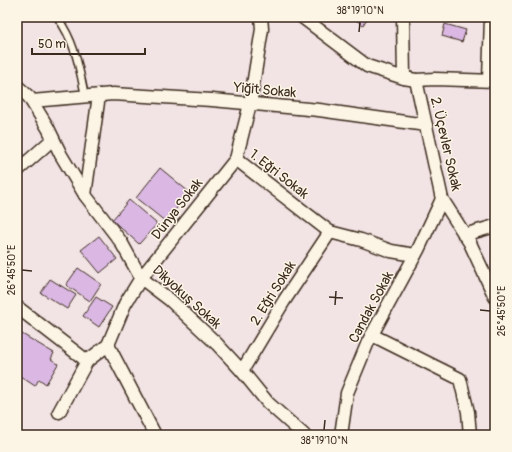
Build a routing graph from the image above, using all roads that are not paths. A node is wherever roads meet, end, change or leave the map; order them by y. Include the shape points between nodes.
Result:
1 (57, 17) edge
2 (261, 17) edge
3 (302, 17) edge
4 (403, 17) edge
5 (491, 17) edge
6 (410, 79) junction
7 (492, 81) edge
8 (17, 86) edge
9 (99, 95) junction
10 (85, 96) junction
11 (32, 101) junction
12 (250, 104) junction
13 (426, 125) junction
14 (53, 138) junction
15 (236, 159) junction
16 (17, 171) edge
17 (85, 195) junction
18 (442, 199) junction
19 (495, 226) edge
20 (330, 232) junction
21 (464, 235) junction
22 (415, 255) junction
23 (141, 278) junction
24 (495, 297) edge
25 (17, 307) edge
26 (372, 335) junction
27 (108, 345) junction
28 (87, 361) junction
29 (242, 371) junction
30 (59, 412) dead end
31 (155, 435) edge
32 (304, 435) edge
33 (341, 435) edge
34 (470, 435) edge

1 - 10 lane via 72,41
2 - 12 street, 1. Eğri Sokak via 262,29
3 - 6 street via 367,66
4 - 6 street, 2. Üçevler Sokak
5 - 7 street
6 - 7 street
6 - 13 street, 2. Üçevler Sokak
8 - 11 street, Dikyokuş Sokak
9 - 10 street, Yiğit Sokak
9 - 12 street, Yiğit Sokak via 121,94
9 - 17 street
10 - 11 street, Yiğit Sokak
11 - 14 street, Dikyokuş Sokak
12 - 13 street, Yiğit Sokak via 319,110
12 - 15 street, 1. Eğri Sokak
13 - 18 street, 2. Üçevler Sokak
14 - 16 street
14 - 17 street, Dikyokuş Sokak
15 - 20 street, 1. Eğri Sokak
15 - 23 street, Dünya Sokak
17 - 23 street, Dikyokuş Sokak via 121,242
18 - 21 street, 2. Üçevler Sokak
18 - 22 street, Candak Sokak
19 - 21 street
20 - 22 street, 1. Eğri Sokak via 391,251
20 - 29 street, 2. Eğri Sokak
21 - 24 street, 2. Üçevler Sokak
22 - 26 street, Candak Sokak
23 - 27 street, Dünya Sokak via 125,304
23 - 29 street, Dikyokuş Sokak via 170,300
25 - 28 street
26 - 33 street, Candak Sokak via 347,393
26 - 34 street via 460,378 468,412
27 - 28 street
27 - 31 street
28 - 30 street
29 - 32 street, Dikyokuş Sokak via 268,403

